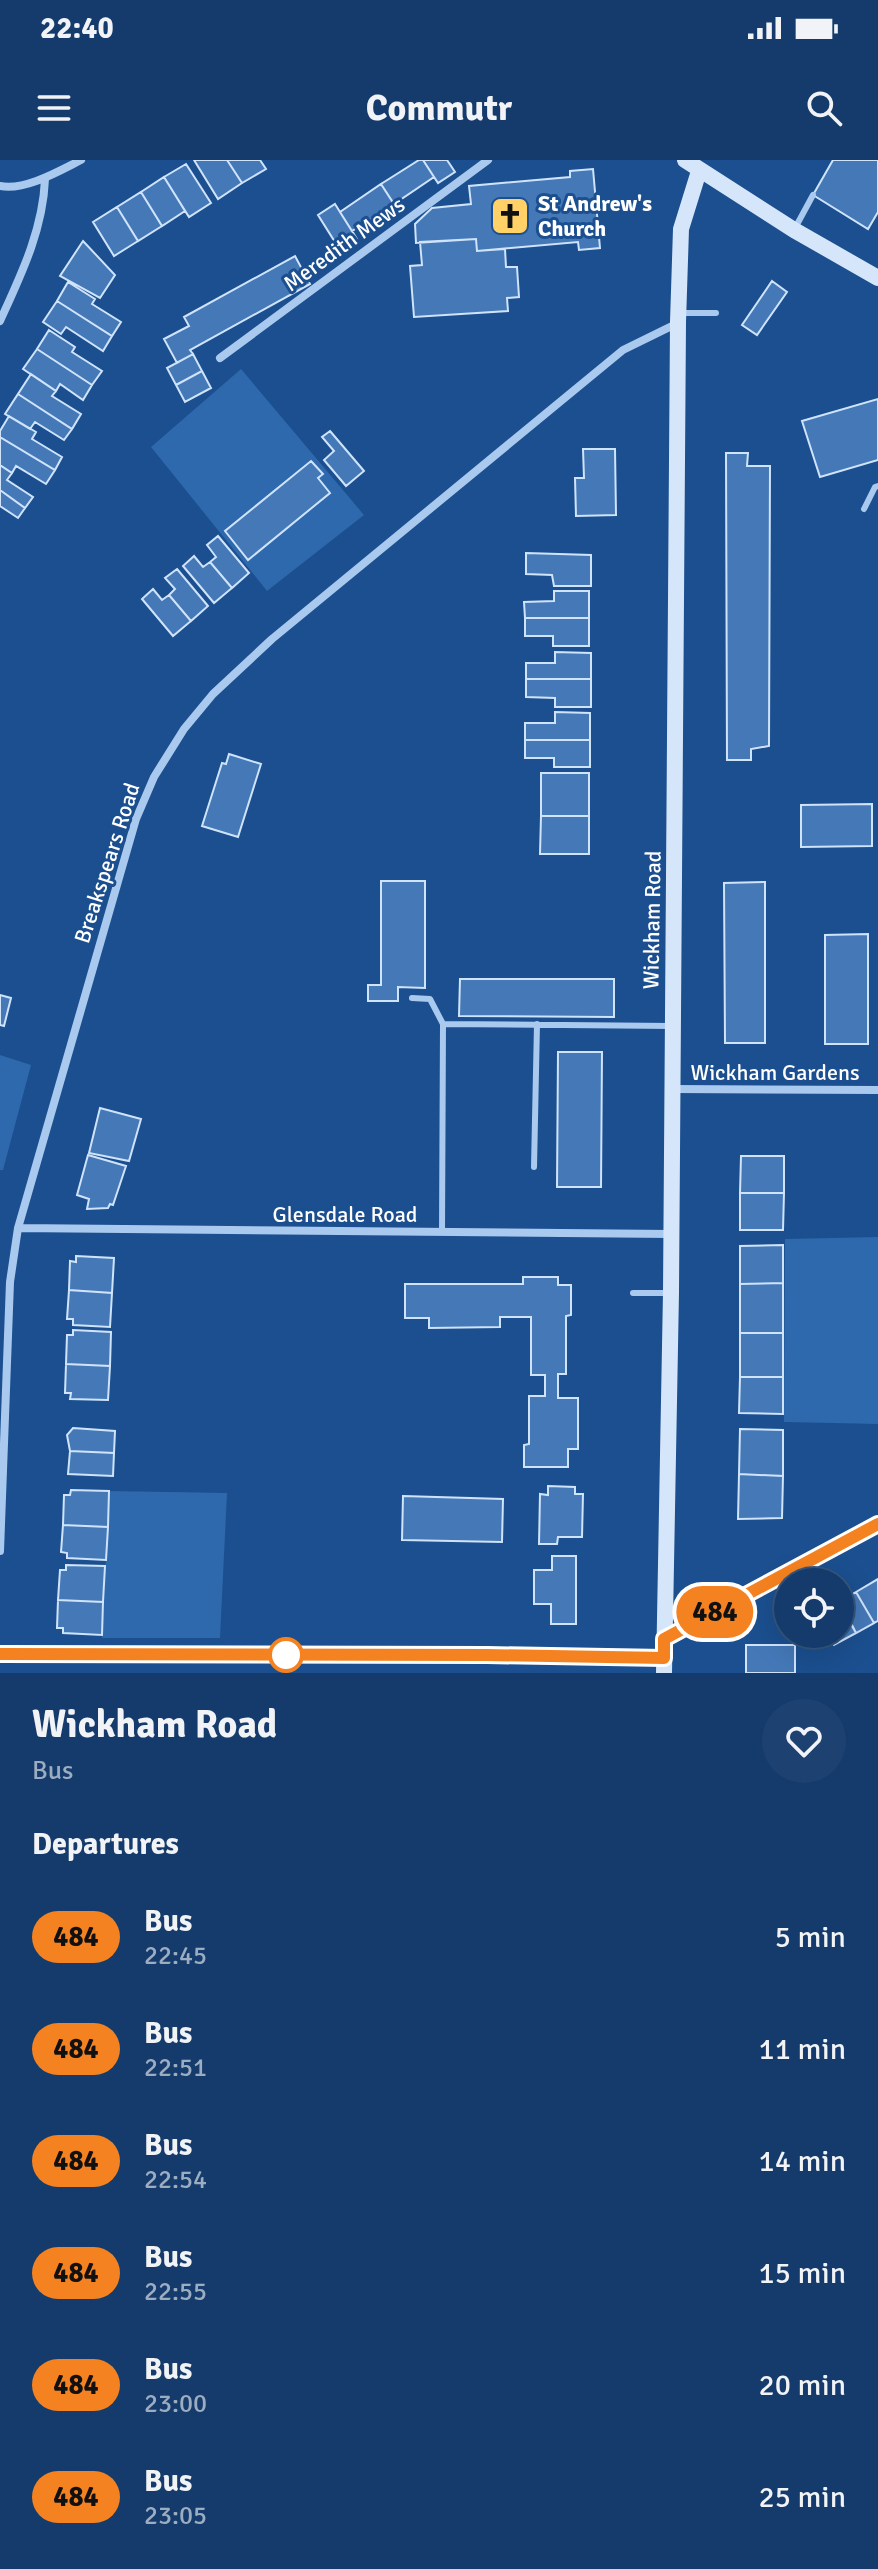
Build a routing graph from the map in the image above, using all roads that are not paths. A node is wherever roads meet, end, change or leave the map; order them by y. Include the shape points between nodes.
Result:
1 (81, 160) edge
2 (488, 160) edge
3 (685, 160) edge
4 (699, 171) junction
5 (45, 179) junction
6 (0, 186) edge
7 (813, 195) dead end
8 (794, 230) junction
9 (878, 278) edge
10 (716, 313) dead end
11 (678, 318) junction
12 (0, 321) edge
13 (220, 358) dead end
14 (878, 486) edge
15 (864, 509) dead end
16 (412, 998) dead end
17 (443, 1024) junction
18 (537, 1024) junction
19 (672, 1026) junction
20 (673, 1089) junction
21 (878, 1090) edge
22 (534, 1167) dead end
23 (18, 1228) junction
24 (442, 1232) junction
25 (672, 1234) junction
26 (671, 1292) junction
27 (633, 1293) dead end
28 (878, 1524) edge
29 (0, 1551) edge
30 (664, 1639) junction
31 (0, 1654) edge
32 (664, 1665) edge

1 - 5 street
2 - 13 street, Meredith Mews
3 - 4 street
4 - 8 street
4 - 11 street, Wickham Road via 681,229
5 - 6 street
5 - 12 street via 44,208 28,259
7 - 8 lane
8 - 9 street
10 - 11 lane
11 - 19 street, Wickham Road
11 - 23 street, Breakspears Road via 623,350 272,639 184,729 136,819
14 - 15 lane
16 - 17 lane via 430,999
17 - 18 lane
17 - 24 lane
18 - 19 lane
18 - 22 lane
19 - 20 street, Wickham Road
20 - 21 street, Wickham Gardens
20 - 25 street, Wickham Road
23 - 24 street, Glensdale Road
23 - 29 street, Breakspears Road via 10,1282
24 - 25 street, Glensdale Road
25 - 26 street, Wickham Road
26 - 27 lane
26 - 30 street, Wickham Road
28 - 30 street
30 - 32 street, Wickham Road
31 - 32 street via 487,1655

